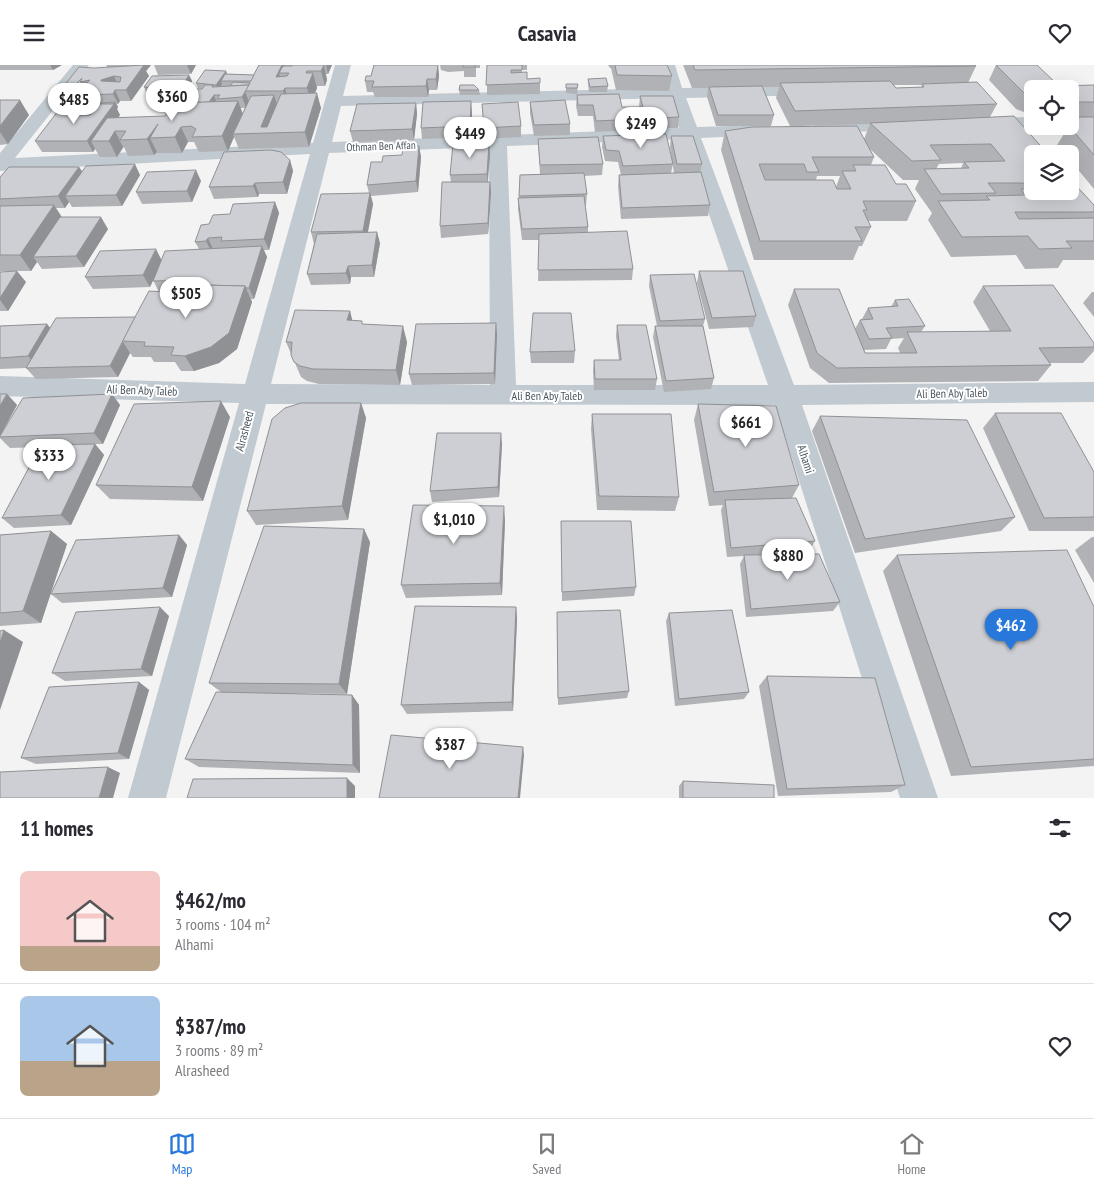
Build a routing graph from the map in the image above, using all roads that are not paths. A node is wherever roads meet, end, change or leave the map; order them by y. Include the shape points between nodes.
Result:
1 (81, 65) edge
2 (343, 65) edge
3 (668, 65) edge
4 (833, 90) edge
5 (675, 92) junction
6 (333, 101) junction
7 (996, 115) junction
8 (1024, 120) edge
9 (1094, 120) edge
10 (1079, 121) edge
11 (963, 124) edge
12 (924, 125) edge
13 (807, 129) edge
14 (778, 130) edge
15 (690, 133) junction
16 (1014, 138) edge
17 (498, 141) junction
18 (320, 148) junction
19 (0, 165) edge
20 (0, 386) edge
21 (1094, 392) edge
22 (254, 394) junction
23 (503, 395) junction
24 (785, 395) junction
25 (147, 798) edge
26 (919, 798) edge

1 - 19 street
2 - 6 street, Alrasheed
3 - 5 street, Alhami
4 - 5 street
5 - 6 street
5 - 15 street, Alhami
6 - 18 street, Alrasheed
7 - 8 street
7 - 11 street
7 - 16 street
9 - 10 street
12 - 13 street
14 - 15 street, Othman Ben Affan
15 - 17 street, Othman Ben Affan
15 - 24 street, Alhami
17 - 18 street, Othman Ben Affan
17 - 23 street
18 - 19 street, Othman Ben Affan
18 - 22 street, Alrasheed
20 - 22 street, Ali Ben Aby Taleb
21 - 24 street, Ali Ben Aby Taleb
22 - 23 street, Ali Ben Aby Taleb
22 - 25 street, Alrasheed
23 - 24 street, Ali Ben Aby Taleb
24 - 26 street, Alhami

